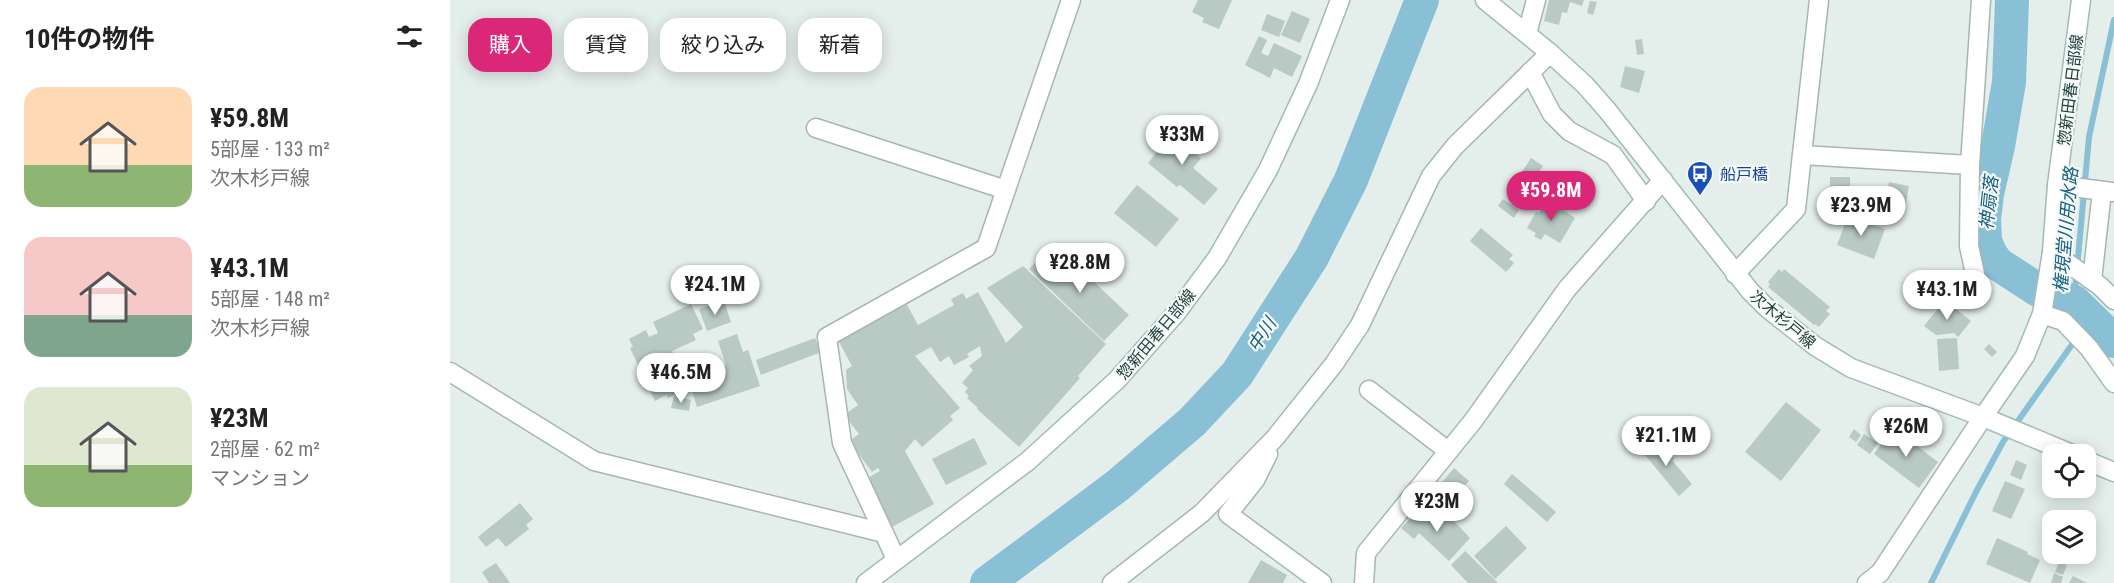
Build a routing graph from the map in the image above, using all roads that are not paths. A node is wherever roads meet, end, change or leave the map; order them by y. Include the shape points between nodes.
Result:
1 (1071, 0) edge
2 (1340, 0) edge
3 (1485, 0) edge
4 (1536, 0) edge
5 (1820, 0) edge
6 (1981, 0) edge
7 (2081, 0) edge
8 (1524, 31) junction
9 (1550, 53) junction
10 (1530, 72) junction
11 (816, 128) dead end
12 (1802, 155) junction
13 (1970, 165) junction
14 (1664, 180) junction
15 (2057, 185) junction
16 (1006, 190) junction
17 (2108, 191) edge
18 (1646, 201) junction
19 (2052, 252) junction
20 (1735, 274) junction
21 (1975, 274) dead end
22 (2092, 280) junction
23 (2114, 300) edge
24 (2042, 314) junction
25 (450, 372) edge
26 (2114, 383) edge
27 (1369, 390) dead end
28 (1983, 417) junction
29 (1275, 438) junction
30 (2048, 444) edge
31 (1449, 452) junction
32 (2096, 465) edge
33 (2114, 472) edge
34 (884, 533) junction
35 (896, 559) junction
36 (1880, 580) edge
37 (866, 583) edge
38 (1112, 583) edge
39 (1322, 583) edge
40 (1364, 583) edge

1 - 16 street
2 - 35 street, 惣新田春日部線 via 1308,84 1268,170 1217,258 1177,312 1117,380 1028,461
3 - 8 street, 次木杉戸線
4 - 8 street
5 - 12 street
6 - 13 street
7 - 15 street, 惣新田春日部線
8 - 9 street, 次木杉戸線
9 - 10 street
9 - 14 street, 次木杉戸線 via 1585,85
10 - 18 street via 1552,114 1569,131 1613,155
10 - 29 street via 1455,146 1431,176 1360,325
11 - 16 street
12 - 13 street
12 - 20 street via 1796,209
13 - 21 street via 1969,246
14 - 18 street
14 - 20 street, 次木杉戸線
15 - 17 street
15 - 19 street, 惣新田春日部線
16 - 34 street via 986,248 827,337 842,444
17 - 22 street
18 - 31 street via 1567,289
19 - 22 street
19 - 24 street, 惣新田春日部線
20 - 28 street, 次木杉戸線 via 1767,308 1837,360
22 - 23 street
24 - 26 street via 2063,321
24 - 28 street via 2025,356
25 - 34 street via 594,461
27 - 31 street
28 - 30 street, 次木杉戸線
28 - 36 street
29 - 38 street via 1202,513
29 - 39 street via 1255,480 1228,514
31 - 40 street via 1366,553
32 - 33 street
34 - 35 street
35 - 37 street, 惣新田春日部線

